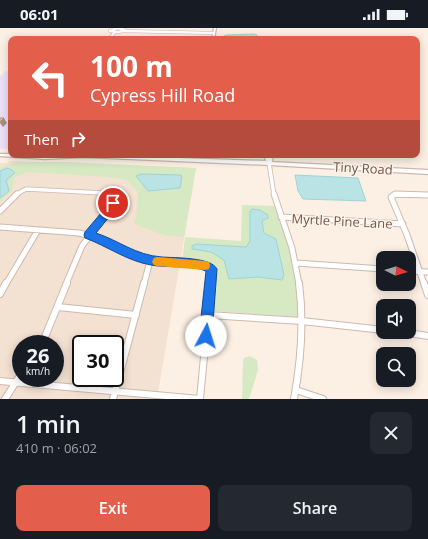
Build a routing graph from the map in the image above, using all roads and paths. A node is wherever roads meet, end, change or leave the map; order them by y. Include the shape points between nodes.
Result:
1 (119, 28) edge
2 (215, 28) edge
3 (218, 28) edge
4 (124, 31) junction
5 (115, 32) junction
6 (215, 33) junction
7 (112, 36) edge
8 (214, 36) edge
9 (216, 36) edge
10 (130, 158) edge
11 (267, 158) edge
12 (270, 158) edge
13 (269, 164) junction
14 (427, 173) edge
15 (428, 195) edge
16 (0, 211) edge
17 (281, 217) junction
18 (403, 224) junction
19 (0, 228) edge
20 (38, 230) junction
21 (89, 235) junction
22 (150, 261) junction
23 (296, 263) junction
24 (376, 269) edge
25 (416, 271) edge
26 (420, 271) junction
27 (428, 272) edge
28 (0, 294) edge
29 (428, 296) edge
30 (58, 307) junction
31 (136, 315) junction
32 (208, 315) junction
33 (302, 321) junction
34 (376, 329) edge
35 (416, 334) edge
36 (46, 335) edge
37 (428, 336) edge
38 (0, 381) edge
39 (12, 382) edge
40 (12, 387) edge
41 (50, 387) edge
42 (296, 390) junction
43 (114, 396) edge
44 (5, 399) edge
45 (200, 399) edge
46 (294, 399) edge
47 (323, 399) edge

1 - 4 street
1 - 5 street via 110,30
2 - 6 street
3 - 6 street
4 - 5 street
4 - 6 street
5 - 7 street
6 - 8 street
6 - 9 street
10 - 13 street, Tiny Road
11 - 13 street
12 - 13 street
13 - 14 street, Tiny Road
13 - 17 street via 273,192
15 - 18 street via 395,194 391,197
16 - 21 street via 16,194 26,189 107,194 113,200 112,205
17 - 18 street, Myrtle Pine Lane
17 - 23 street
18 - 26 street
19 - 20 street
20 - 21 street
20 - 28 street
21 - 22 street
21 - 30 street via 82,246
22 - 31 street
22 - 32 street via 209,266 212,272
23 - 24 street
23 - 33 street
25 - 26 street
26 - 27 street
26 - 29 street
30 - 31 street
30 - 36 street
31 - 43 street
32 - 33 street
32 - 45 street
33 - 34 street
33 - 42 street
35 - 37 street
38 - 39 street
40 - 44 street
41 - 43 street
42 - 46 street
42 - 47 street
43 - 45 street

